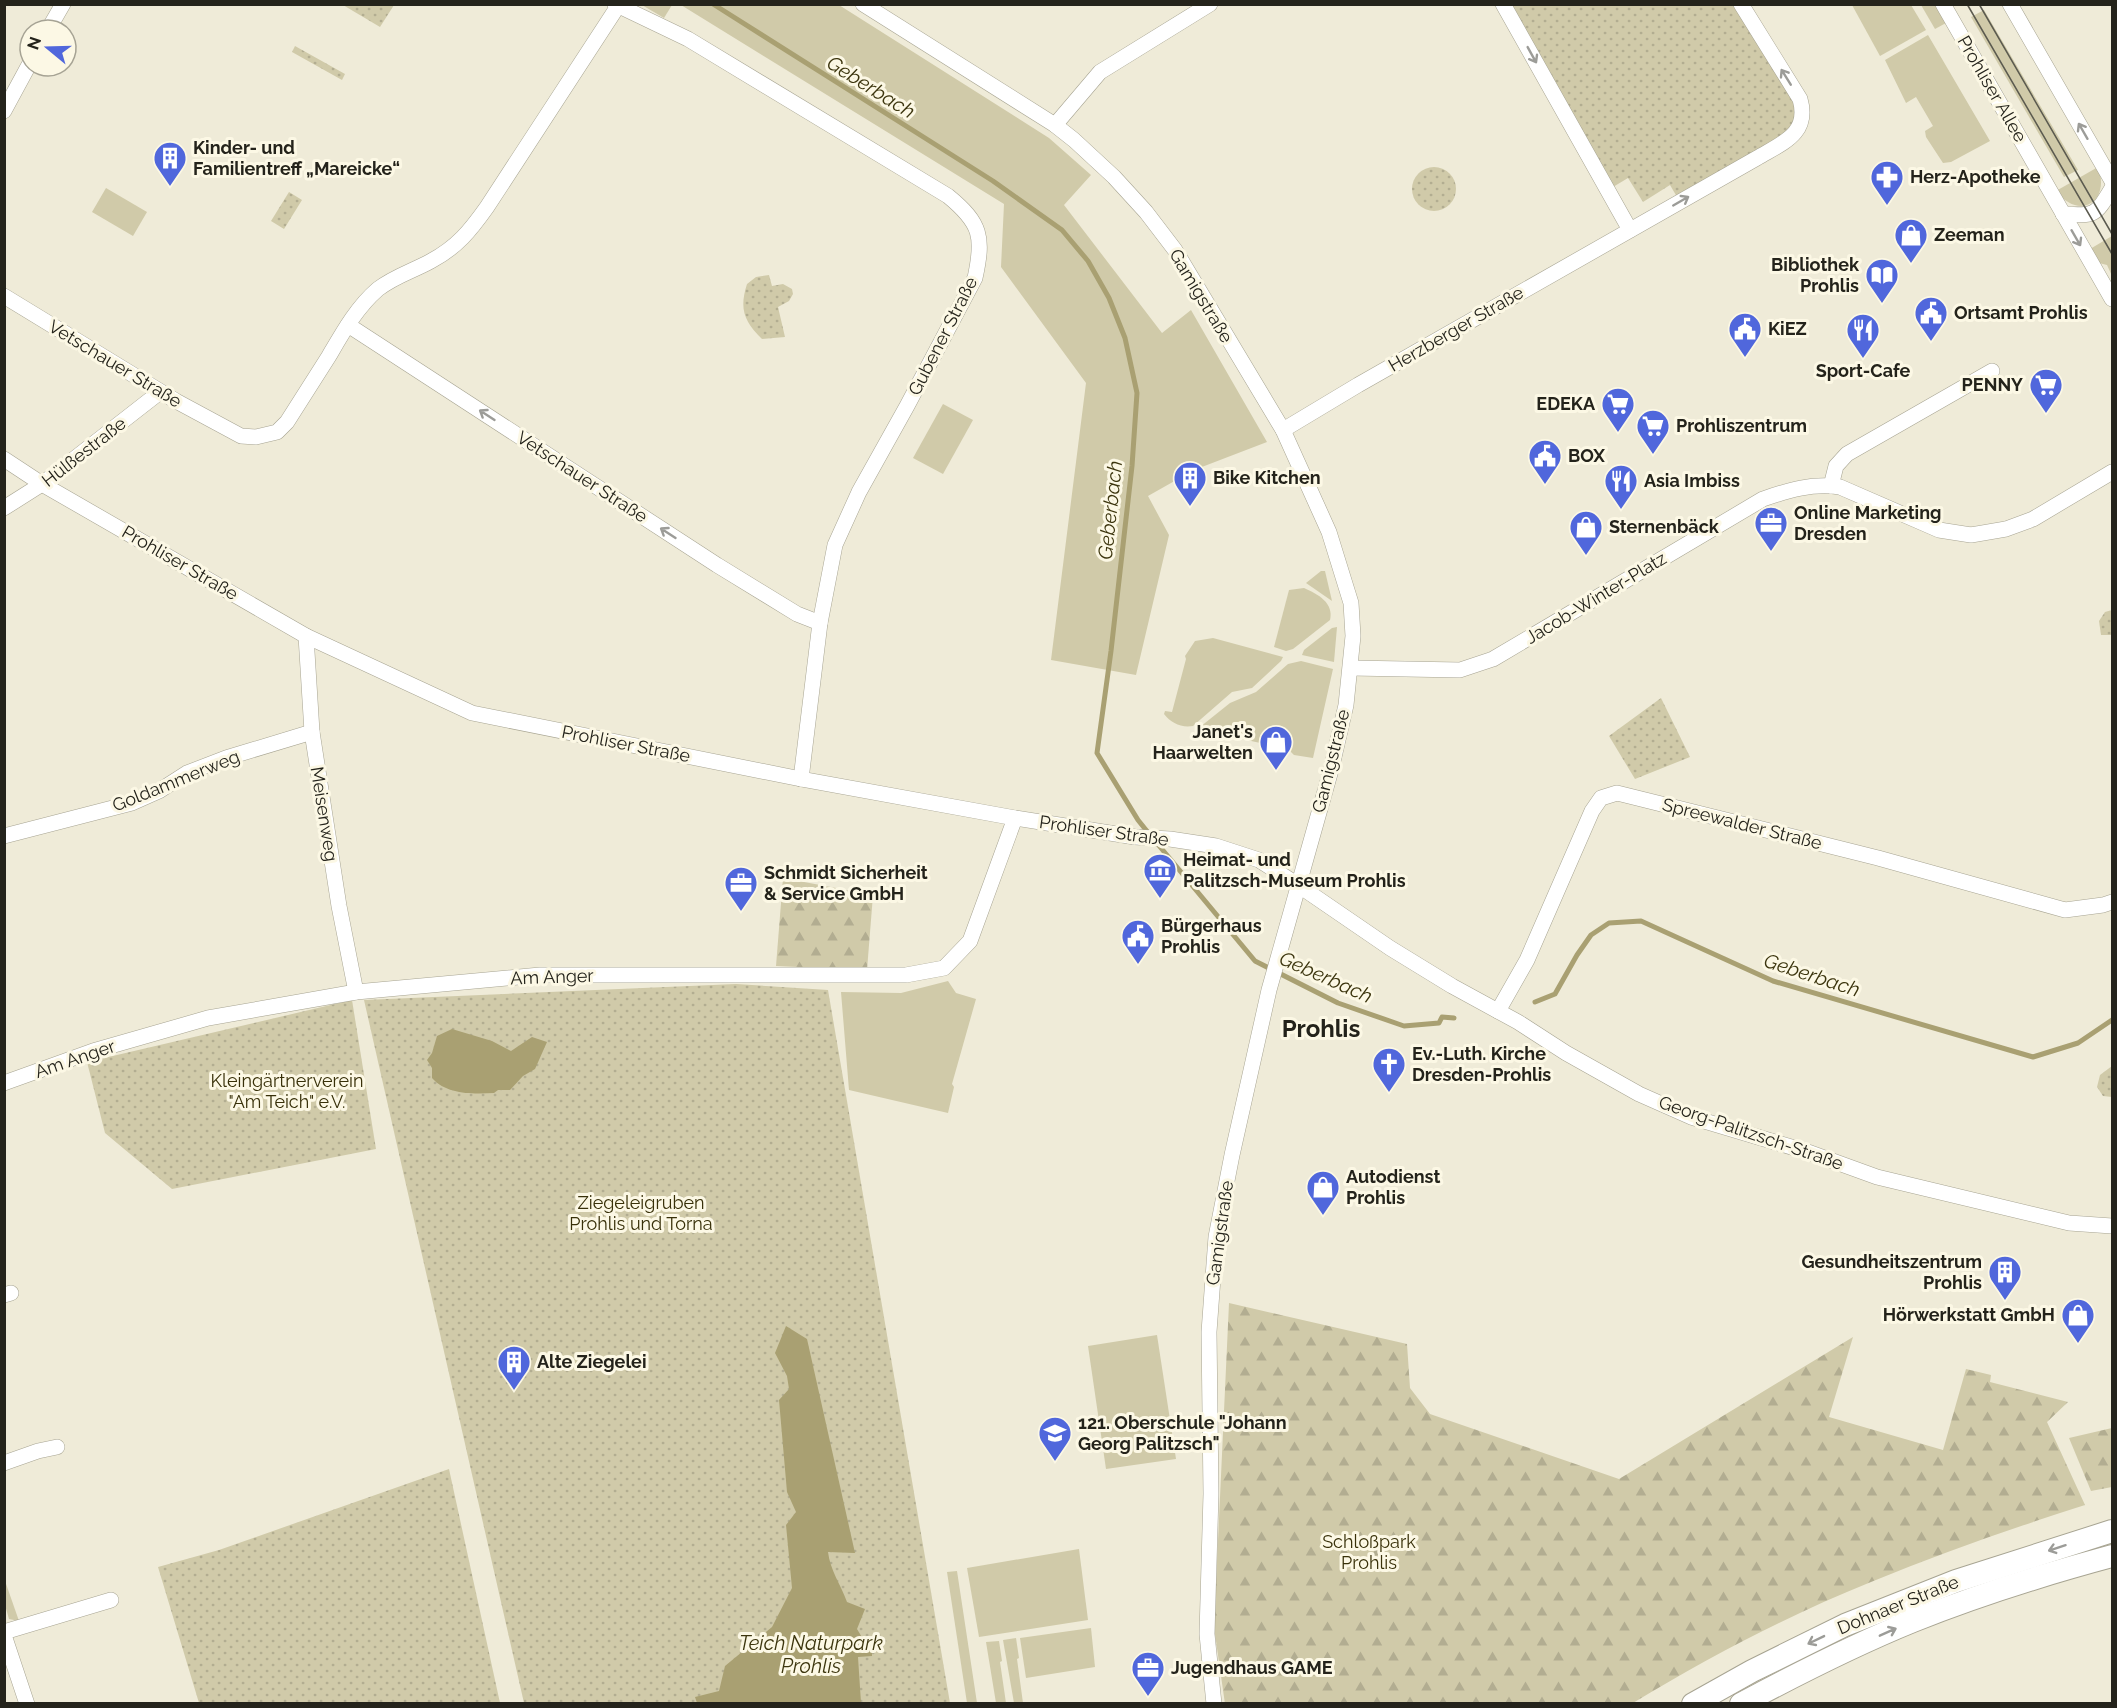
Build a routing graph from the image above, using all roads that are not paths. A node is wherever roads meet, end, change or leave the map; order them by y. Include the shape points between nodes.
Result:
1 (63, 4) edge
2 (863, 4) edge
3 (1210, 4) edge
4 (1503, 4) edge
5 (1741, 4) edge
6 (1943, 4) edge
7 (2010, 4) edge
8 (616, 5) edge
9 (55, 18) edge
10 (22, 78) edge
11 (4, 111) edge
12 (1055, 125) junction
13 (2112, 181) edge
14 (2112, 189) edge
15 (2063, 214) junction
16 (1630, 230) junction
17 (4, 296) edge
18 (2112, 299) edge
19 (348, 325) junction
20 (1992, 371) dead end
21 (160, 392) junction
22 (1283, 430) junction
23 (4, 459) edge
24 (2112, 472) edge
25 (42, 484) junction
26 (1831, 486) junction
27 (4, 508) edge
28 (820, 623) junction
29 (306, 636) junction
30 (1351, 668) junction
31 (312, 732) junction
32 (801, 779) junction
33 (1015, 818) junction
34 (4, 836) edge
35 (1298, 885) junction
36 (2112, 902) edge
37 (356, 992) junction
38 (1498, 1011) junction
39 (4, 1083) edge
40 (2112, 1226) edge
41 (57, 1446) dead end
42 (4, 1463) edge
43 (2112, 1531) edge
44 (2112, 1556) edge
45 (111, 1600) dead end
46 (4, 1633) edge
47 (27, 1704) edge
48 (1214, 1704) edge
49 (1693, 1704) edge
50 (1741, 1704) edge

1 - 9 street
2 - 12 street, Gamigstraße
3 - 12 street via 1100,72
4 -> 16 street
16 -> 5 street, Herzberger Straße via 1797,132 1803,110 1800,99
6 - 15 street, Prohliser Allee
13 -> 7 street
8 - 19 street, Vetschauer Straße via 465,237 429,263 400,274 379,288
8 - 28 street, Gubener Straße via 688,39 944,193 968,212 980,236 975,278 844,524 832,560
10 - 11 street
12 - 22 street, Gamigstraße via 1114,177 1146,212 1174,250
14 - 15 street via 2099,210 2089,215
15 -> 18 street, Prohliser Allee
16 - 22 street, Herzberger Straße
17 - 21 street, Vetschauer Straße
19 - 21 street, Vetschauer Straße via 277,432 241,436
28 -> 19 street, Vetschauer Straße via 797,614 717,565
20 - 26 street via 1847,454 1836,466
21 - 25 street, Hülßestraße
22 - 30 street, Gamigstraße via 1329,532 1351,603
23 - 25 street, Prohliser Straße
24 - 26 street, Jacob-Winter-Platz via 2033,519 1971,535 1939,530
25 - 27 street, Hülßestraße
25 - 29 street, Prohliser Straße
26 - 30 street, Jacob-Winter-Platz via 1798,487 1763,499 1493,659 1460,670
28 - 32 street, Gubener Straße
29 - 31 street, Meisenweg
29 - 32 street, Prohliser Straße via 472,713
30 - 35 street, Gamigstraße via 1331,770
31 - 34 street, Goldammerweg via 187,773 132,803
31 - 37 street, Meisenweg
32 - 33 street, Prohliser Straße
33 - 35 street, Prohliser Straße via 1216,846 1259,860
33 - 37 street, Am Anger via 970,941 944,968 906,975 540,975
35 - 38 street, Georg-Palitzsch-Straße via 1390,948
35 - 48 street, Gamigstraße via 1272,978 1216,1237 1209,1332 1211,1494 1207,1634
36 - 38 street, Spreewalder Straße via 2066,910 1617,793 1601,798 1592,811 1527,960
37 - 39 street, Am Anger via 208,1018 93,1051
38 - 40 street, Georg-Palitzsch-Straße via 1639,1094 1691,1116 1877,1177 2069,1223
41 - 42 street
43 -> 49 main road, Dohnaer Straße via 1956,1581 1845,1625
50 -> 44 main road, Dohnaer Straße via 1803,1671 1913,1622
45 - 46 street
46 - 47 street

